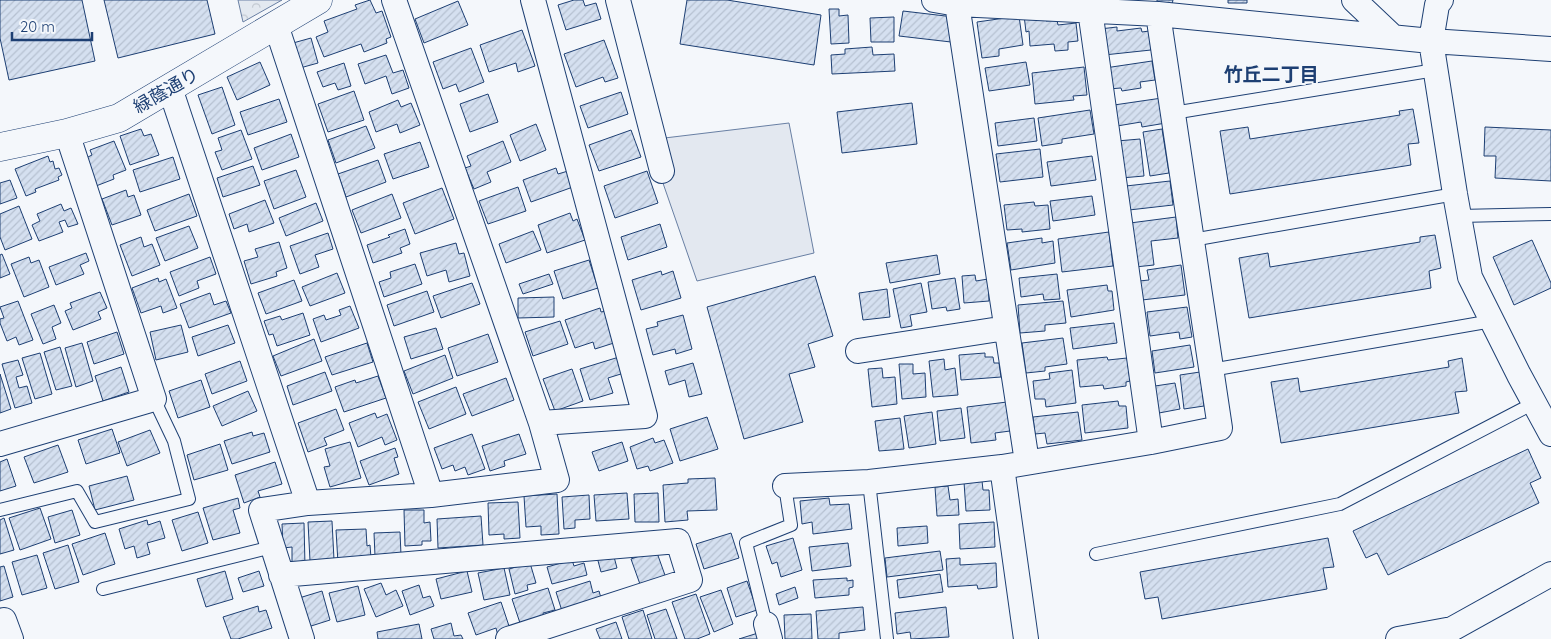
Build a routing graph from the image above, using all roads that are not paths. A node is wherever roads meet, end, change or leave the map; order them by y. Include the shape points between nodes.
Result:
1 (318, 0) edge
2 (394, 0) edge
3 (533, 0) edge
4 (618, 0) edge
5 (934, 0) edge
6 (1354, 0) edge
7 (1441, 0) edge
8 (957, 4) junction
9 (1062, 4) edge
10 (1195, 9) edge
11 (1090, 10) junction
12 (1158, 14) junction
13 (276, 25) junction
14 (1392, 36) junction
15 (1431, 41) junction
16 (1551, 49) edge
17 (1435, 70) junction
18 (170, 88) junction
19 (1173, 114) junction
20 (67, 133) junction
21 (0, 147) edge
22 (662, 172) dead end
23 (1457, 205) junction
24 (1551, 214) edge
25 (1192, 240) junction
26 (1492, 320) junction
27 (1006, 328) junction
28 (858, 351) dead end
29 (1211, 370) junction
30 (154, 399) junction
31 (1534, 402) junction
32 (540, 423) junction
33 (1551, 434) edge
34 (1151, 442) junction
35 (0, 444) edge
36 (1028, 462) junction
37 (1002, 467) junction
38 (869, 482) junction
39 (785, 486) joint
40 (431, 495) junction
41 (308, 503) junction
42 (0, 510) edge
43 (272, 547) junction
44 (1096, 554) dead end
45 (1551, 574) edge
46 (281, 575) junction
47 (103, 589) dead end
48 (0, 622) edge
49 (768, 631) edge
50 (297, 638) edge
51 (11, 639) edge
52 (508, 639) edge
53 (887, 639) edge
54 (1026, 639) edge
55 (1398, 639) edge

1 - 13 street, 緑蔭通り
2 - 32 street
3 - 32 street via 645,416
4 - 22 street
5 - 8 street
6 - 14 street
7 - 15 street via 1437,5
8 - 9 street
8 - 27 street
9 - 11 street
10 - 12 street
10 - 14 street
11 - 12 street
11 - 34 street
12 - 19 street
13 - 18 street, 緑蔭通り
13 - 40 street
14 - 15 street
15 - 16 street
15 - 17 street
17 - 19 lane
17 - 23 street
18 - 20 street, 緑蔭通り via 119,118
18 - 41 street
19 - 25 street
20 - 21 street, 緑蔭通り
20 - 30 street
23 - 24 lane
23 - 25 lane
23 - 26 street via 1470,277
25 - 29 street
26 - 29 lane
26 - 31 street
27 - 28 street
27 - 36 street
29 - 34 street via 1220,428
30 - 35 street
30 - 42 lane via 174,441 189,499 95,522 77,491
31 - 33 street
31 - 44 lane via 1340,504
32 - 40 street via 557,480
34 - 36 street
36 - 37 street
37 - 38 street
37 - 54 street
38 - 39 street
38 - 53 lane
39 - 49 lane via 791,525 746,543
40 - 41 street
41 - 43 street via 260,510
43 - 46 street
43 - 47 lane
45 - 55 street via 1452,629
46 - 50 street
46 - 52 street via 678,541 690,580
48 - 51 street via 4,620

